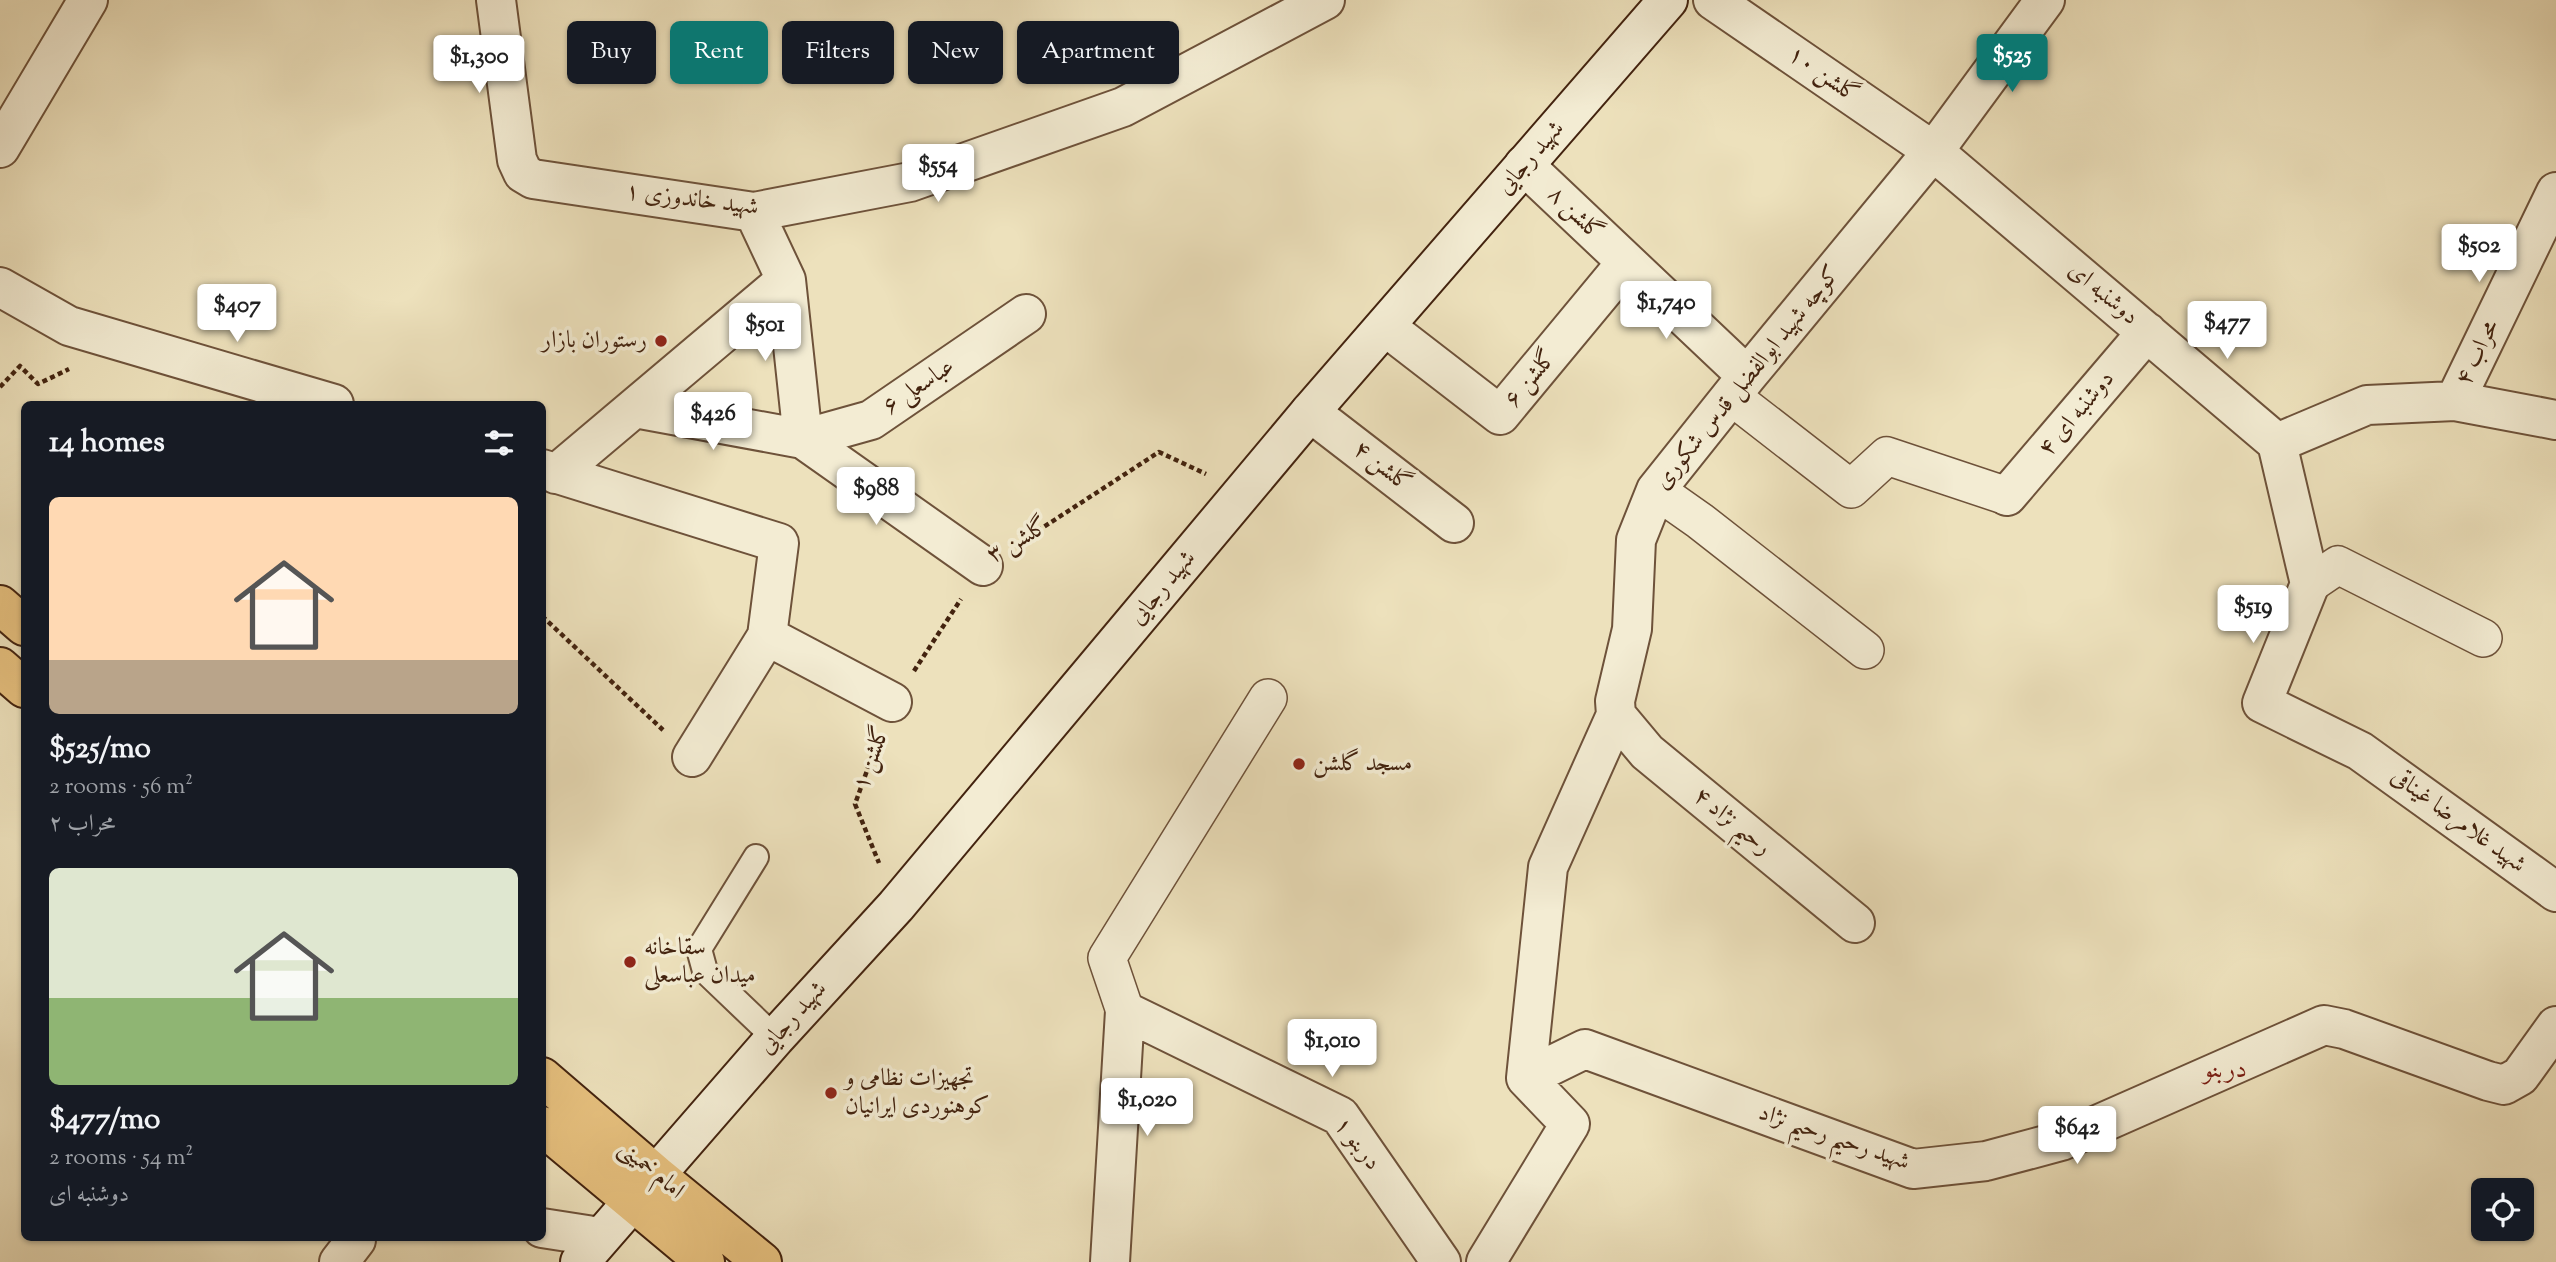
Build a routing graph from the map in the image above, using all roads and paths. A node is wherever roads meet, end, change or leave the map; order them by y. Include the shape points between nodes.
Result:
1 (88, 0) edge
2 (496, 0) edge
3 (1325, 0) edge
4 (1668, 0) edge
5 (1713, 0) edge
6 (2045, 0) edge
7 (0, 148) edge
8 (1933, 151) junction
9 (1524, 165) junction
10 (2556, 192) edge
11 (754, 212) junction
12 (1626, 263) junction
13 (786, 280) junction
14 (0, 287) edge
15 (1026, 314) dead end
16 (1386, 327) junction
17 (2147, 332) junction
18 (1739, 386) junction
19 (267, 395) edge
20 (312, 401) edge
21 (2455, 401) junction
22 (635, 408) junction
23 (1310, 412) junction
24 (2556, 420) edge
25 (803, 439) junction
26 (2277, 443) junction
27 (549, 471) edge
28 (1656, 490) junction
29 (1244, 492) junction
30 (2007, 496) joint
31 (1454, 523) dead end
32 (984, 566) junction
33 (2310, 583) junction
34 (0, 605) edge
35 (546, 620) edge
36 (21, 623) edge
37 (767, 636) junction
38 (2483, 638) dead end
39 (1865, 650) dead end
40 (0, 667) edge
41 (21, 685) edge
42 (1268, 698) dead end
43 (892, 702) junction
44 (1616, 715) junction
45 (692, 757) joint
46 (755, 858) dead end
47 (2556, 892) edge
48 (896, 906) junction
49 (1855, 923) dead end
50 (1125, 1011) junction
51 (2556, 1026) edge
52 (775, 1038) junction
53 (1526, 1078) junction
54 (546, 1081) edge
55 (546, 1128) edge
56 (644, 1188) junction
57 (546, 1229) edge
58 (355, 1241) edge
59 (590, 1249) edge
60 (340, 1262) edge
61 (705, 1262) edge
62 (762, 1262) edge
63 (1110, 1262) edge
64 (1441, 1262) edge
65 (1486, 1262) edge

1 - 7 street
2 - 11 street, ۱ شهید خاندوزی via 517,160 523,173 533,179
3 - 11 street, ۱ شهید خاندوزی via 1123,107 911,182
4 - 9 street, شهید رجایی
5 - 8 street, ۱۰ گلشن
6 - 8 street, کوچه شهید ابوالفضل قدس شکوری
8 - 17 street, دوشنبه ای
8 - 18 street, کوچه شهید ابوالفضل قدس شکوری
9 - 12 street, ۸ گلشن
9 - 16 street, شهید رجایی
10 - 21 street, ۴ محراب
11 - 13 street
12 - 16 street, ۶ گلشن via 1500,415
12 - 18 street, ۸ گلشن
13 - 22 street
13 - 25 street
14 - 19 street via 69,326
15 - 25 street, ۶ عباسعلی via 871,420
16 - 23 street, شهید رجایی
17 - 26 street, دوشنبه ای
17 - 30 street, ۴ دوشنبه ای
18 - 28 street, کوچه شهید ابوالفضل قدس شکوری
18 - 30 street via 1851,489 1887,456
19 - 20 street
21 - 24 street
21 - 26 street via 2367,405
22 - 25 street
22 - 27 street
23 - 29 street, شهید رجایی
23 - 31 street, ۴ گلشن
25 - 32 street, ۳ گلشن
26 - 33 street
27 - 37 street via 779,542
28 - 39 street
28 - 44 street, کوچه شهید ابوالفضل قدس شکوری via 1636,540 1632,629 1615,701
29 - 32 path, ۳ گلشن via 1159,452
29 - 48 street, شهید رجایی
32 - 43 path
33 - 38 street via 2337,565
33 - 47 street, شهید غلامرضا غیناقی via 2262,703 2360,751
34 - 36 main road
35 - 45 path
37 - 43 street, ۱ گلشن
37 - 45 street
40 - 41 main road
42 - 50 street via 1107,958
43 - 48 path, ۱ گلشن via 855,804
44 - 49 street, رحیم نژاد ۴ via 1647,752
44 - 53 street, کوچه شهید ابوالفضل قدس شکوری via 1548,866
46 - 52 lane via 699,949 705,971
48 - 52 street, شهید رجایی
50 - 63 street
50 - 64 street, دربنو ۱ via 1340,1116
51 - 53 street, شهید رحیم رحیم نژاد via 2520,1076 2504,1085 2324,1025 2061,1141 1986,1161 1913,1169 1584,1049
52 - 56 street, شهید رجایی
53 - 65 street via 1570,1124
54 - 56 main road, امام خمینی
55 - 56 main road, امام خمینی
56 - 59 street, شهید رجایی
56 - 61 main road, امام خمینی
56 - 62 main road, امام خمینی
57 - 59 street
58 - 60 street

